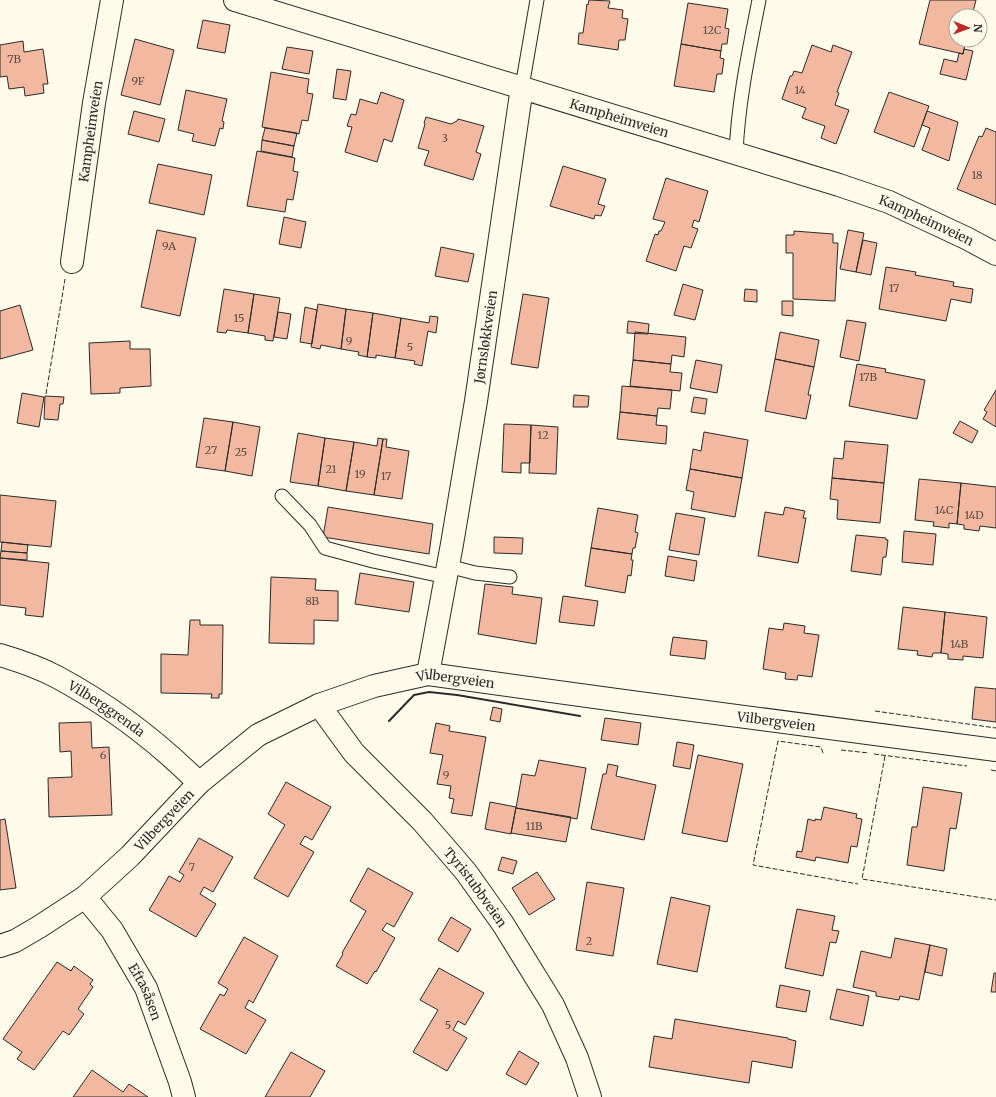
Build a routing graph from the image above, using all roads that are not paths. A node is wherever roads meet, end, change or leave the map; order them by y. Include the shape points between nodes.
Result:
1 (112, 0) edge
2 (235, 0) edge
3 (537, 0) edge
4 (760, 0) edge
5 (522, 87) junction
6 (736, 154) junction
7 (996, 254) edge
8 (72, 262) dead end
9 (282, 496) dead end
10 (447, 572) junction
11 (510, 577) dead end
12 (0, 655) edge
13 (428, 674) junction
14 (319, 705) junction
15 (996, 750) edge
16 (200, 783) junction
17 (85, 897) junction
18 (0, 946) edge
19 (184, 1097) edge
20 (590, 1097) edge

1 - 8 street, Kampheimveien via 94,103
2 - 5 street, Kampheimveien
3 - 5 lane, Jørnsløkkveien
4 - 6 lane via 741,97
5 - 6 street, Kampheimveien
5 - 10 street, Jørnsløkkveien via 476,401
6 - 7 street, Kampheimveien via 889,202
9 - 10 lane via 310,525 325,548 373,561
10 - 11 lane
10 - 13 street, Jørnsløkkveien
12 - 16 street, Vilberggrenda via 56,676 108,709 158,745
13 - 14 street, Vilbergveien via 374,686
13 - 15 street, Vilbergveien
14 - 16 street, Vilbergveien via 258,735
14 - 20 street, Tyristubbveien via 354,753 422,821 466,872 503,924 553,1005 577,1058
16 - 17 street, Vilbergveien via 130,856
17 - 18 street, Vilbergveien via 15,941
17 - 19 street, Eftasåsen via 112,930 146,988

